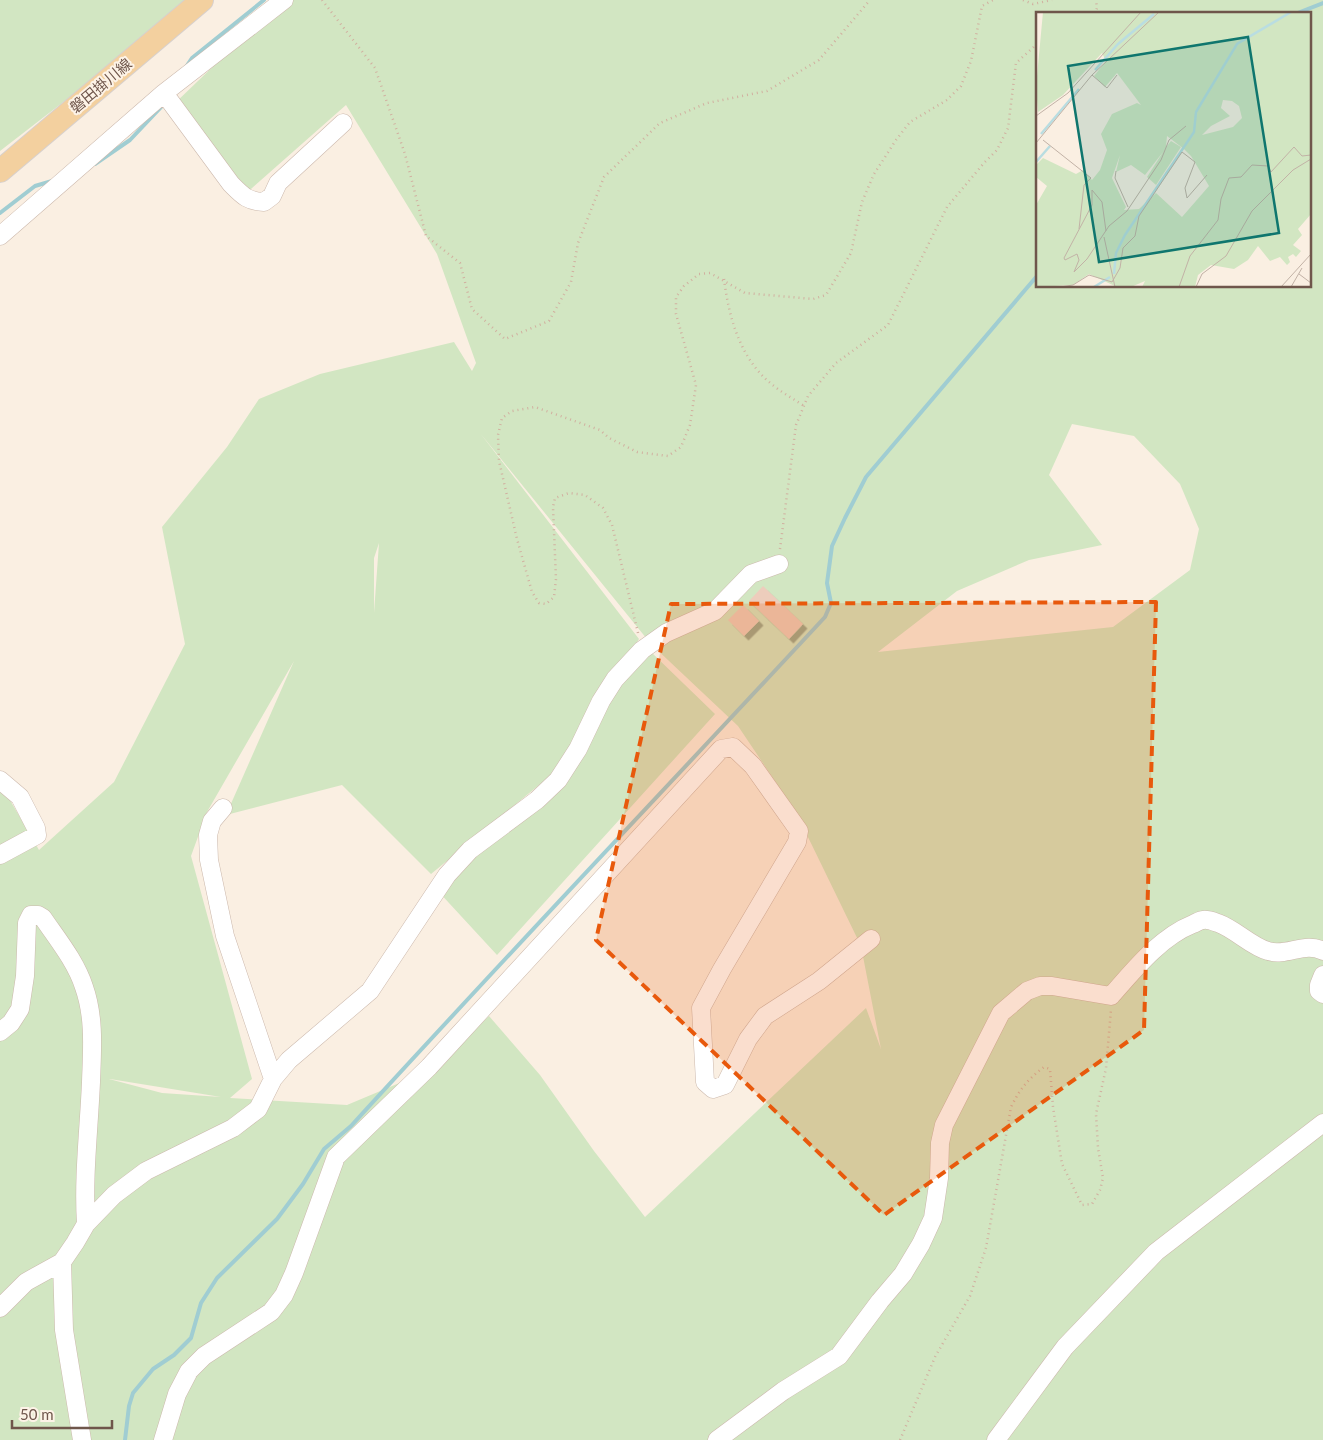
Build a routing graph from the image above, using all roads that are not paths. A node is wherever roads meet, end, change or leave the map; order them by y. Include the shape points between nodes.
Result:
1 (202, 0) edge
2 (284, 0) edge
3 (164, 93) junction
4 (343, 123) dead end
5 (0, 171) edge
6 (0, 236) edge
7 (779, 564) road end
8 (0, 780) edge
9 (223, 808) dead end
10 (0, 855) edge
11 (871, 940) dead end
12 (1323, 951) edge
13 (1323, 975) edge
14 (1323, 994) edge
15 (0, 1032) edge
16 (273, 1078) junction
17 (1323, 1123) edge
18 (86, 1224) junction
19 (62, 1262) junction
20 (0, 1308) edge
21 (82, 1440) edge
22 (163, 1440) edge
23 (718, 1440) edge
24 (996, 1440) edge

1 - 5 main road, 磐田掛川線
2 - 3 street
3 - 4 street via 231,184 252,201 264,202 272,196 278,183
3 - 6 street
7 - 16 street via 751,574 715,611 666,633 642,650 615,679 558,780 538,800 470,850 437,890 370,990 289,1060
8 - 10 street via 20,797 37,835
9 - 16 street via 212,821 208,834 209,860 225,936
11 - 22 street via 819,981 765,1016 748,1039 725,1085 713,1089 705,1082 701,1008 797,842 799,831 753,766 733,747 721,749 429,1068 336,1157 284,1294 271,1312 204,1356 189,1371 177,1394
12 - 23 street via 1309,947 1280,954 1266,951 1218,923 1203,920 1185,927 1147,956 1110,996 1052,986 1027,991 1001,1013 944,1125 933,1218 903,1274 839,1356 783,1391
13 - 14 street via 1319,985
15 - 18 street via 12,1023 20,1009 27,923 31,915 38,915 67,952 84,986 91,1015 84,1196
16 - 18 street via 258,1109 233,1128 146,1171 114,1195
17 - 24 street via 1156,1252 1066,1348
18 - 19 street
19 - 20 street via 26,1282
19 - 21 street via 64,1330

